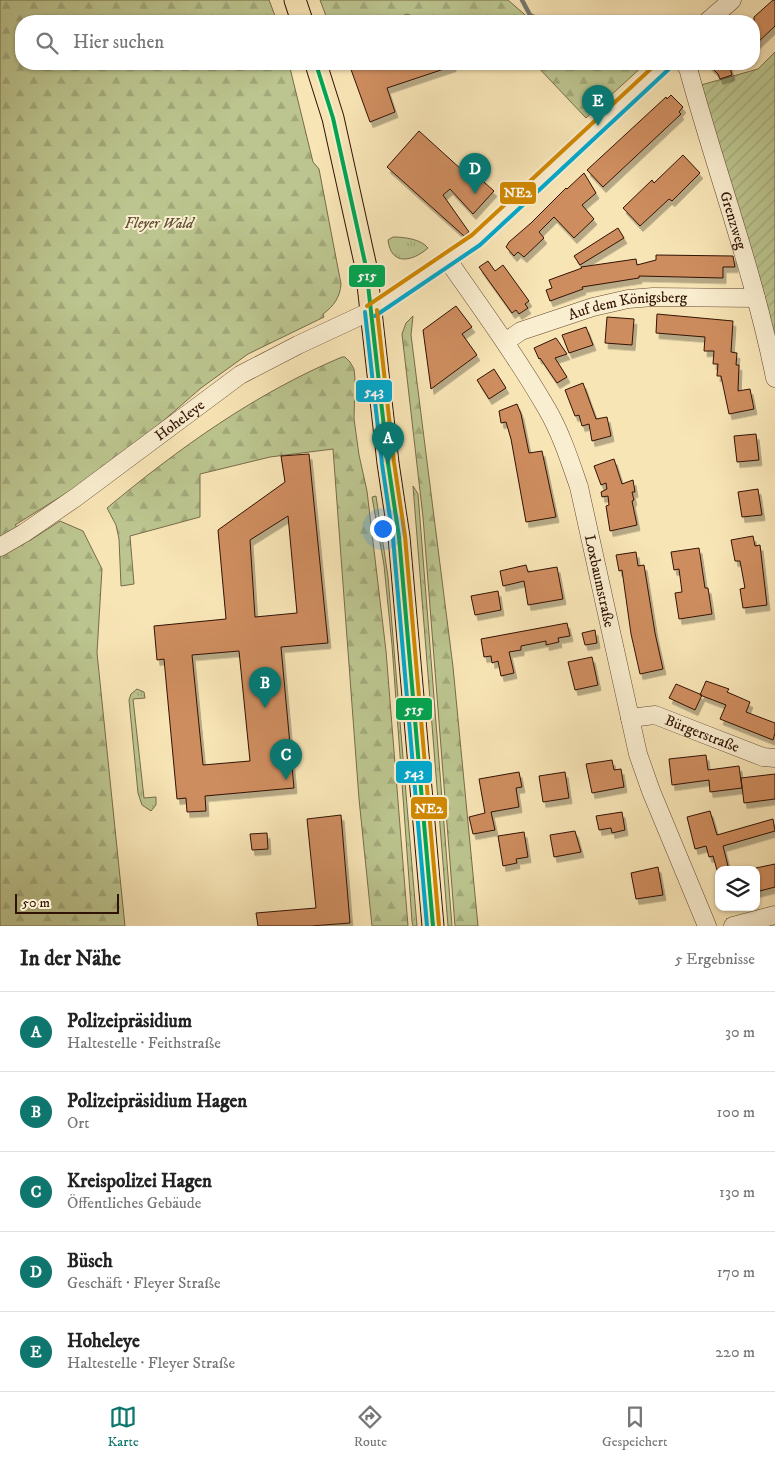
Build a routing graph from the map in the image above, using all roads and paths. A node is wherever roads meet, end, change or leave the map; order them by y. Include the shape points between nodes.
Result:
1 (295, 0) edge
2 (732, 0) edge
3 (300, 15) edge
4 (715, 15) edge
5 (318, 70) edge
6 (659, 70) edge
7 (689, 70) edge
8 (447, 259) junction
9 (756, 298) junction
10 (371, 311) junction
11 (505, 342) junction
12 (775, 378) edge
13 (0, 547) edge
14 (630, 718) junction
15 (775, 758) edge
16 (775, 915) edge
17 (433, 926) edge
18 (707, 926) edge
19 (733, 926) edge

1 - 3 main road
2 - 4 street
5 - 10 main road via 340,144 366,267
6 - 8 street, Hoheleye via 476,240
7 - 9 street, Grenzweg
8 - 10 street, Hoheleye
8 - 11 street, Loxbaumstraße
9 - 11 street, Auf dem Königsberg via 628,299 593,307 521,332
9 - 12 street, Grenzweg
10 - 13 street, Hoheleye via 240,375 75,498
10 - 17 main road via 399,537
11 - 14 street, Loxbaumstraße via 548,410 566,448 579,487
14 - 15 street, Bürgerstraße via 655,715
14 - 18 street, Loxbaumstraße via 651,791
16 - 19 street

